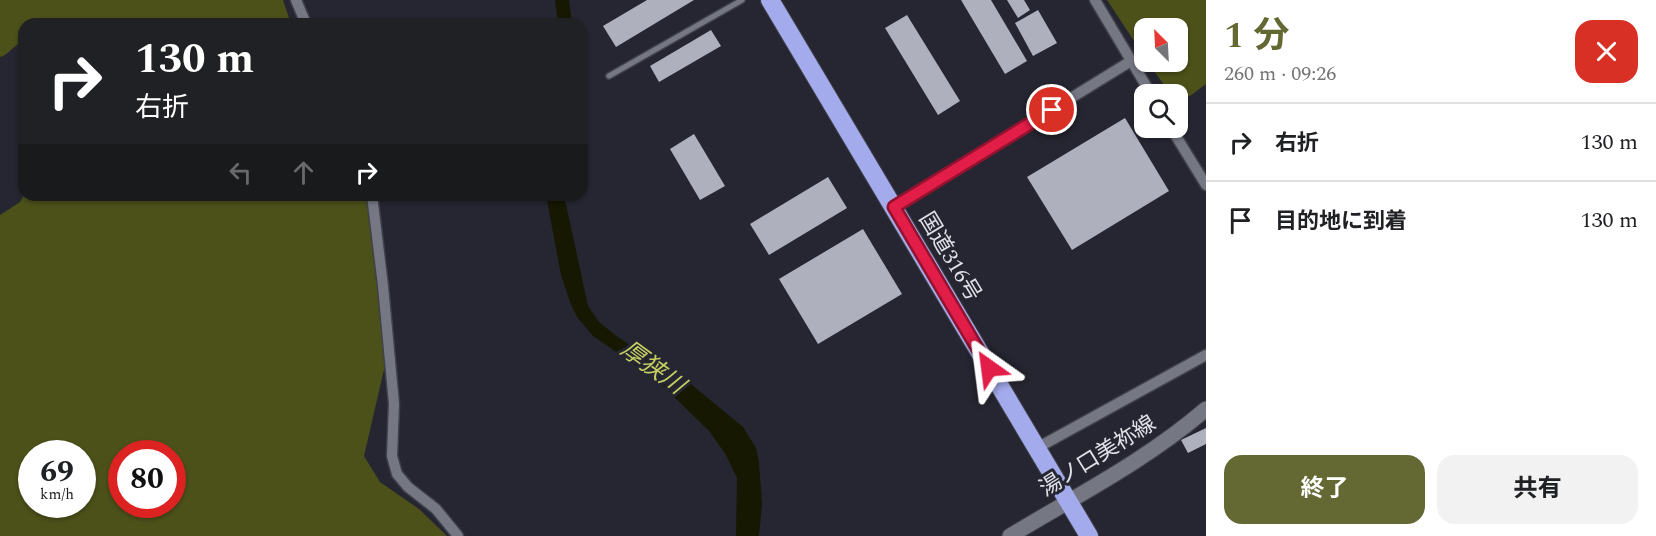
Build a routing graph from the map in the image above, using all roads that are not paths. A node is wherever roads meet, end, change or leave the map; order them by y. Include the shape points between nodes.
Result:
1 (296, 0) edge
2 (742, 0) edge
3 (770, 0) edge
4 (1095, 0) edge
5 (304, 18) edge
6 (1131, 61) junction
7 (609, 76) dead end
8 (1145, 84) edge
9 (1177, 138) edge
10 (1206, 185) edge
11 (373, 201) edge
12 (894, 207) junction
13 (1206, 356) edge
14 (1206, 409) edge
15 (1037, 448) junction
16 (1068, 500) junction
17 (458, 536) edge
18 (1010, 536) edge
19 (1089, 536) edge

1 - 5 street
2 - 7 lane
3 - 12 highway, 国道316号
4 - 6 street
6 - 8 street
6 - 12 street
9 - 10 street
11 - 17 street via 394,404 392,456 397,474 436,509
12 - 15 highway, 国道316号
13 - 15 street
14 - 16 main road, 湯ノ口美祢線 via 1141,458
15 - 16 highway, 国道316号
16 - 18 main road, 湯ノ口美祢線
16 - 19 highway, 国道316号

